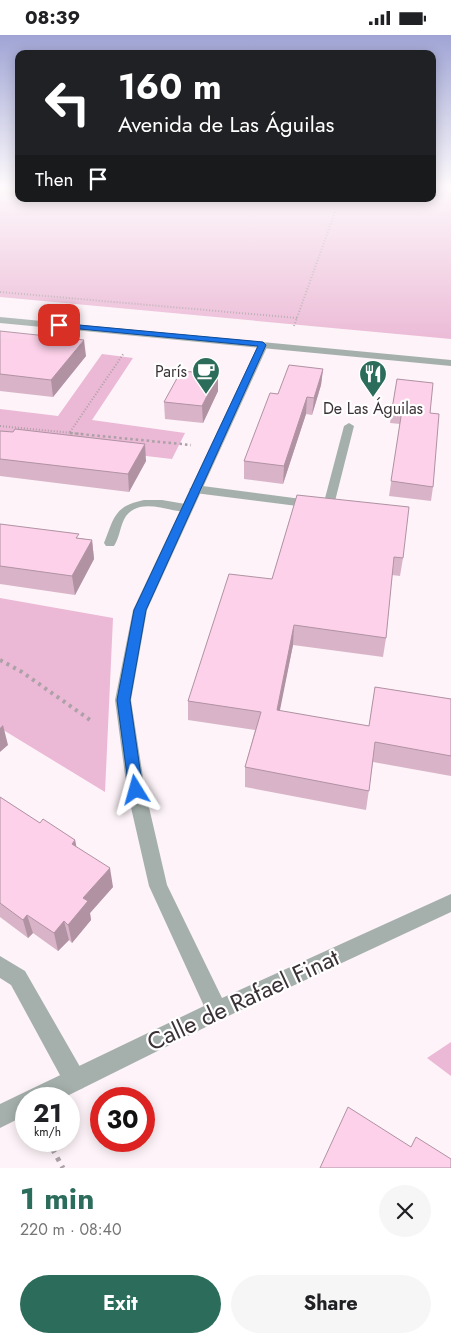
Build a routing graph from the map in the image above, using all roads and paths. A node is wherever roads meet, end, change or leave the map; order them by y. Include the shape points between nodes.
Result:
1 (325, 240) edge
2 (0, 292) edge
3 (297, 318) junction
4 (0, 319) edge
5 (293, 329) dead end
6 (138, 332) junction
7 (263, 345) junction
8 (451, 363) edge
9 (349, 425) dead end
10 (0, 426) edge
11 (70, 432) junction
12 (214, 448) junction
13 (195, 489) junction
14 (187, 508) junction
15 (110, 543) dead end
16 (0, 660) edge
17 (93, 722) dead end
18 (451, 903) edge
19 (0, 966) edge
20 (217, 1011) junction
21 (75, 1079) junction
22 (59, 1087) edge
23 (15, 1108) edge
24 (0, 1116) edge
25 (54, 1152) edge
26 (63, 1168) edge

1 - 3 path
2 - 3 path
3 - 5 path
4 - 6 street
6 - 7 street
6 - 11 path
7 - 8 street
7 - 12 street
9 - 13 street via 329,506
10 - 11 path
11 - 12 path
12 - 13 street
13 - 14 street
14 - 15 street via 142,503 128,508 122,514
14 - 20 street via 140,610 123,700 136,790 158,886
16 - 17 path
18 - 20 street, Calle de Rafael Finat
19 - 21 street via 18,978
20 - 21 street, Calle de Rafael Finat
21 - 22 street, Calle de Rafael Finat
23 - 24 street
25 - 26 path

